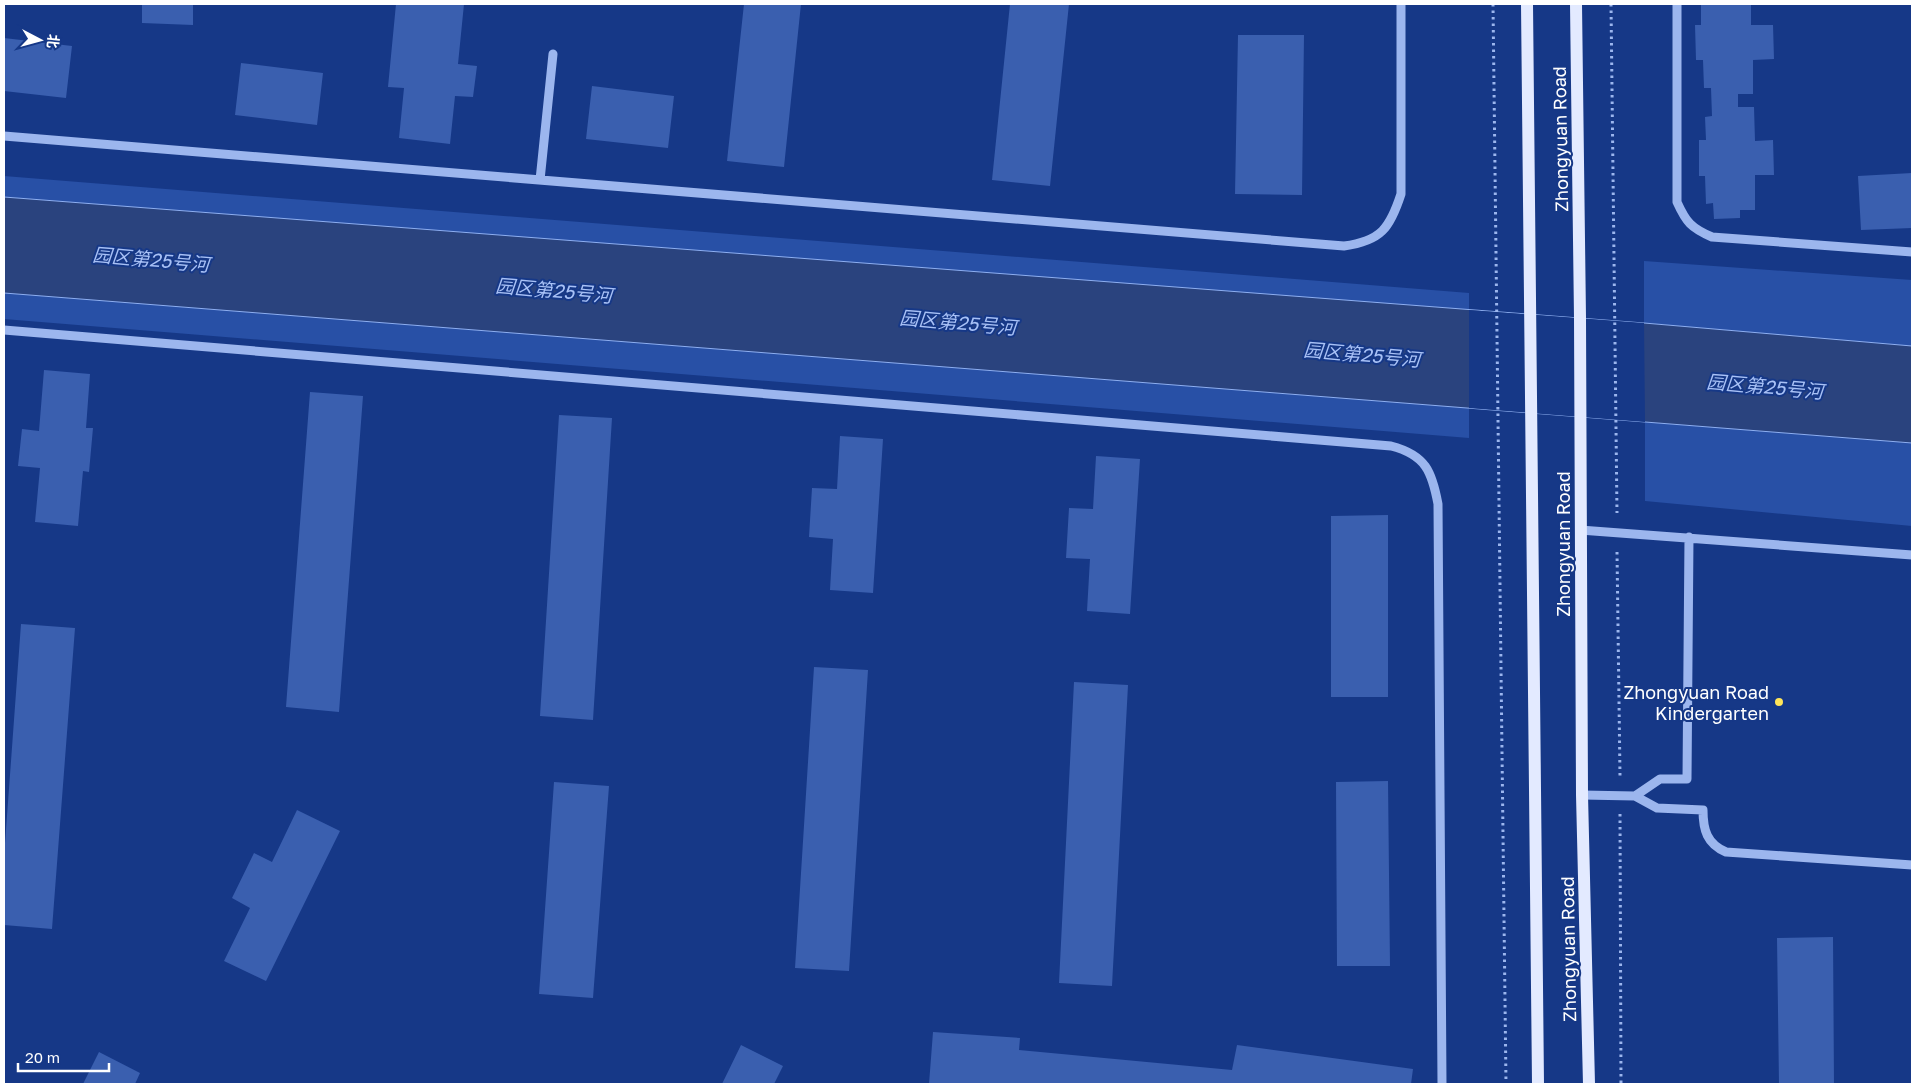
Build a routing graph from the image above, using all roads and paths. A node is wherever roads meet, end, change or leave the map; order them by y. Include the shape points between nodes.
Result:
1 (1400, 4) edge
2 (1493, 4) edge
3 (1527, 4) edge
4 (1576, 4) edge
5 (1610, 4) edge
6 (1677, 4) edge
7 (553, 54) dead end
8 (4, 136) edge
9 (540, 180) junction
10 (1912, 252) edge
11 (4, 330) edge
12 (1580, 530) junction
13 (1617, 531) junction
14 (1689, 537) junction
15 (1912, 555) edge
16 (1582, 795) junction
17 (1620, 796) junction
18 (1635, 796) junction
19 (1912, 865) edge
20 (1442, 1084) edge
21 (1506, 1084) edge
22 (1538, 1084) edge
23 (1589, 1084) edge
24 (1621, 1084) edge

1 - 9 street via 1401,194 1386,228 1361,244 1344,246
2 - 21 path
3 - 22 main road, Zhongyuan Road
4 - 12 main road, Zhongyuan Road
5 - 13 path
6 - 10 street via 1677,202 1684,218 1696,230 1712,237
7 - 9 street
8 - 9 street
11 - 20 street via 1382,445 1408,450 1424,462 1434,480 1438,504
12 - 13 street
12 - 16 main road, Zhongyuan Road
13 - 14 street
13 - 17 path
14 - 15 street
14 - 18 street via 1688,779 1660,779
16 - 17 street
16 - 23 main road, Zhongyuan Road
17 - 18 street
17 - 24 path
18 - 19 street via 1657,808 1703,810 1708,838 1714,847 1726,852

